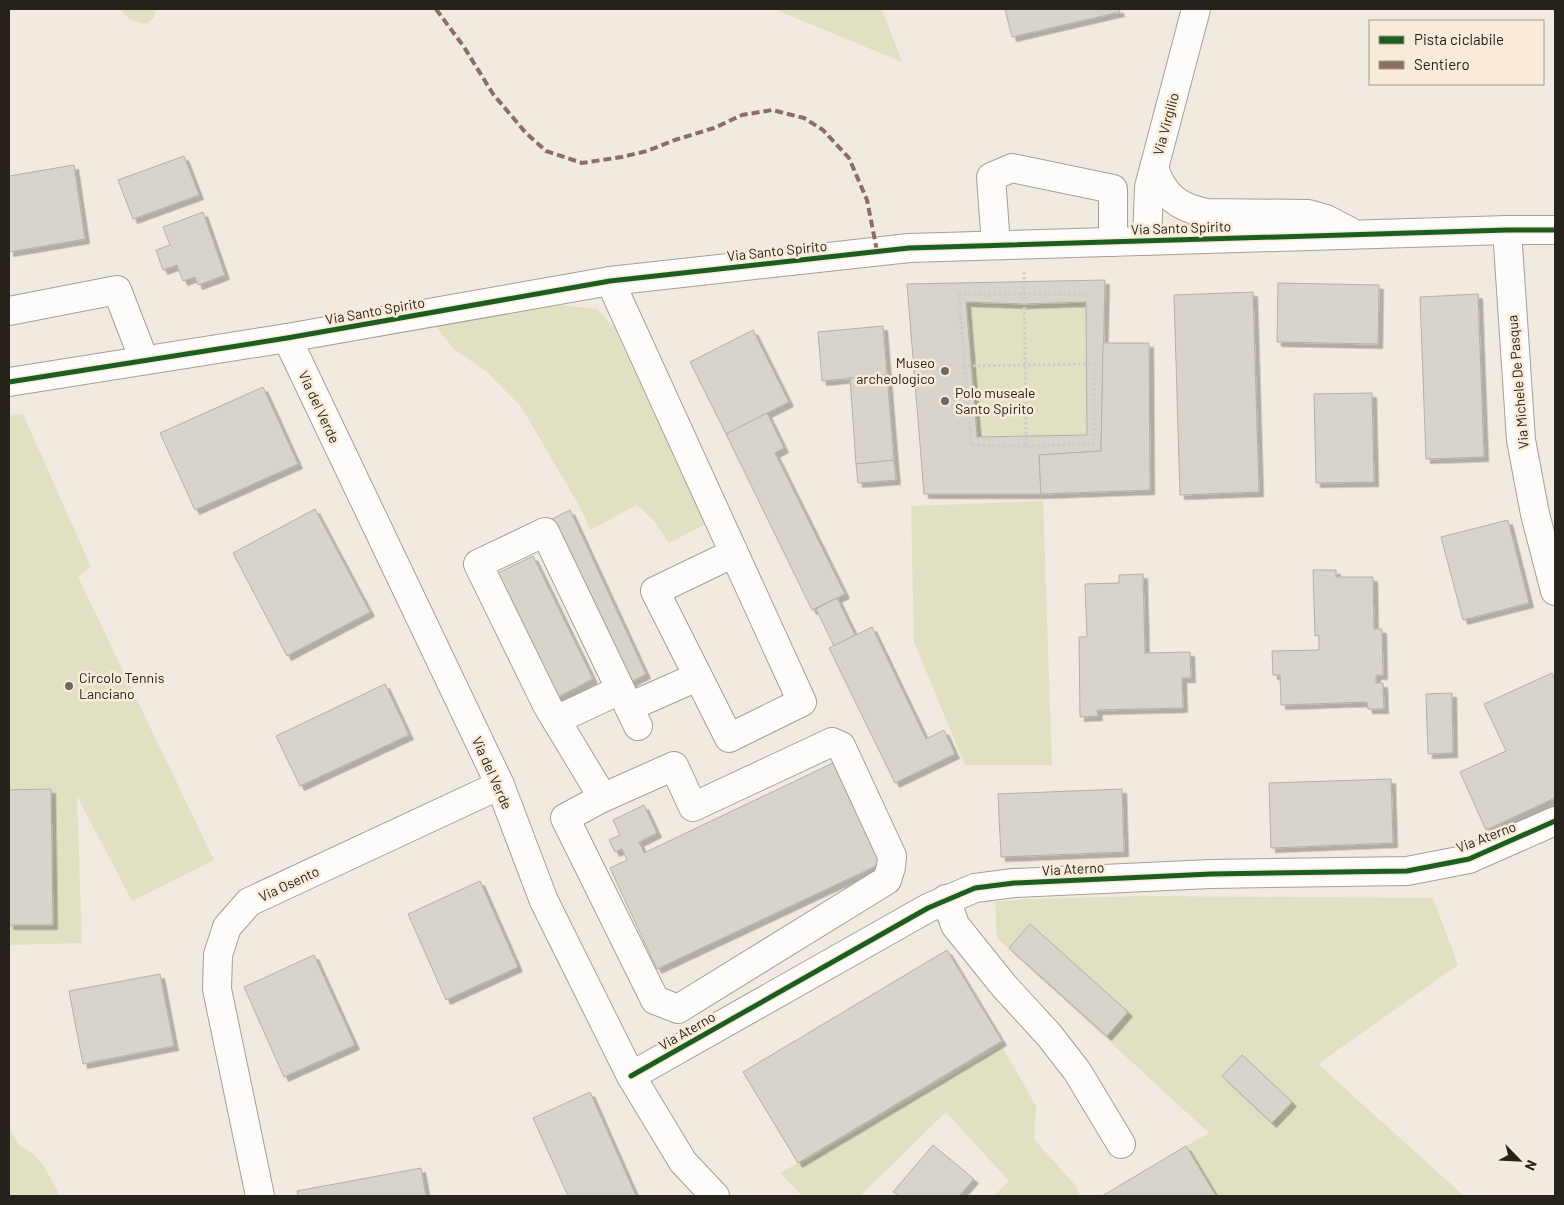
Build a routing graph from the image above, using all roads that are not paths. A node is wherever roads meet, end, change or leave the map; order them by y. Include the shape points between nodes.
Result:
1 (1196, 9) edge
2 (1154, 168) junction
3 (1506, 230) junction
4 (1555, 230) edge
5 (1356, 234) junction
6 (1147, 241) junction
7 (1113, 242) junction
8 (996, 245) junction
9 (610, 281) junction
10 (9, 310) edge
11 (287, 338) junction
12 (144, 360) junction
13 (9, 382) edge
14 (734, 553) junction
15 (1555, 591) edge
16 (697, 677) junction
17 (629, 708) junction
18 (556, 720) junction
19 (500, 785) junction
20 (600, 799) junction
21 (1555, 821) edge
22 (946, 899) junction
23 (631, 1076) junction
24 (1121, 1144) dead end
25 (260, 1196) edge
26 (716, 1196) edge

1 - 2 street, Via Virgilio
2 - 5 street via 1159,183 1169,196 1193,211 1308,214
2 - 6 street, Via Virgilio
3 - 4 street, Via Santo Spirito
3 - 5 street, Via Santo Spirito
3 - 15 street, Via Michele De Pasqua via 1521,440 1535,514
5 - 6 street, Via Santo Spirito
6 - 7 street, Via Santo Spirito
7 - 8 street, Via Santo Spirito
7 - 8 street via 1113,189 1012,168 991,176
8 - 9 street, Via Santo Spirito via 909,248
9 - 11 street, Via Santo Spirito
9 - 14 street
10 - 12 street via 117,290
11 - 12 street, Via Santo Spirito
11 - 19 street, Via del Verde
12 - 13 street, Via Santo Spirito
14 - 16 street via 655,591
14 - 16 street via 802,702 728,738
16 - 17 street
17 - 18 street
17 - 18 street via 545,532 478,564
18 - 20 street via 597,788
19 - 23 street, Via del Verde via 544,901
19 - 25 street, Via Osento via 249,902 227,927 218,955 217,989
20 - 20 street via 565,818 655,1000 678,1009 887,880 891,867 892,856 841,746 832,742 692,807 674,766
21 - 22 street, Via Aterno via 1469,859 1407,871 1211,874 1014,883 975,888
22 - 23 street, Via Aterno
22 - 24 street via 956,925 1077,1071
23 - 26 street, Via del Verde via 683,1162

